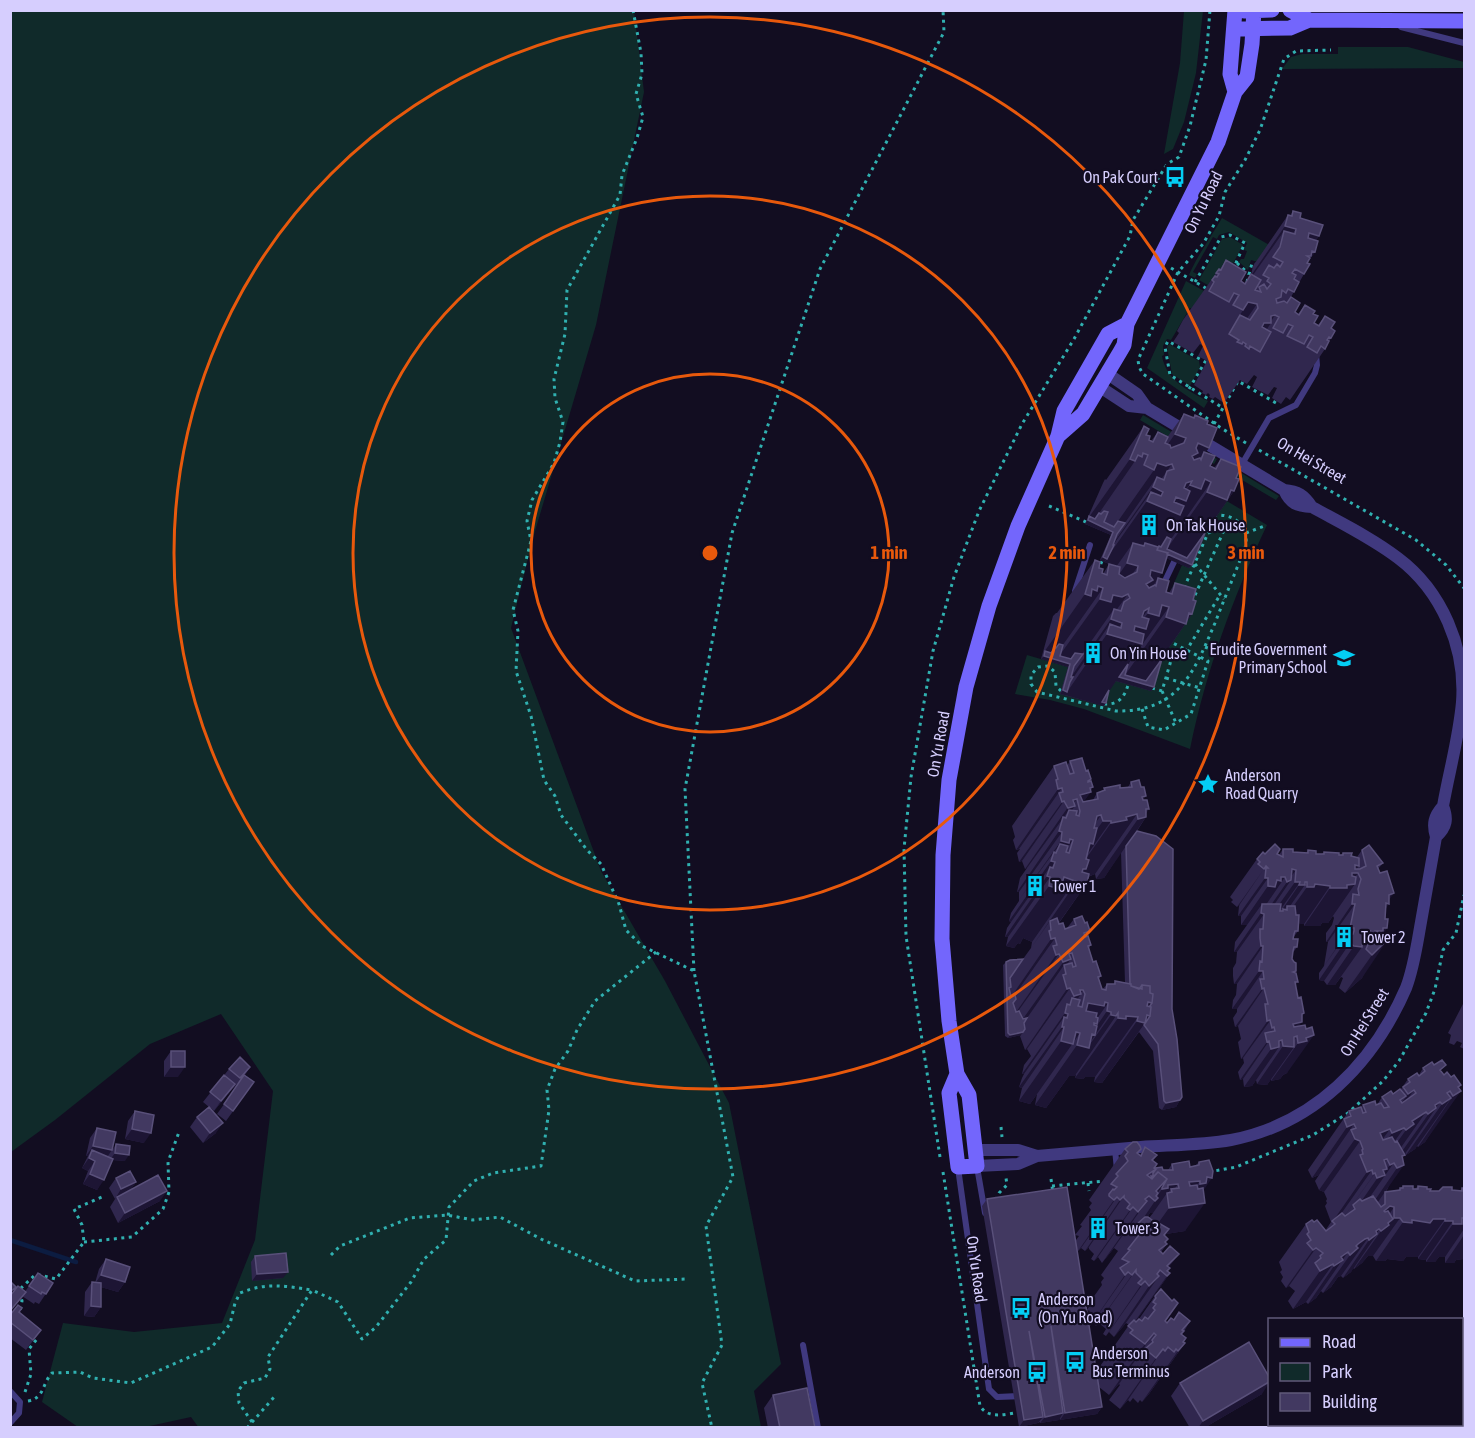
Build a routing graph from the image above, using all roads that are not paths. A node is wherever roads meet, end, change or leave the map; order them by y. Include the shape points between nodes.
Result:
1 (1272, 10) edge
2 (1290, 10) edge
3 (1235, 11) edge
4 (1254, 11) edge
5 (1309, 20) junction
6 (1376, 20) junction
7 (1464, 21) edge
8 (1235, 29) junction
9 (1254, 29) junction
10 (1464, 43) edge
11 (1235, 92) junction
12 (1127, 324) junction
13 (1314, 349) edge
14 (1088, 370) junction
15 (1104, 380) junction
16 (1058, 436) junction
17 (1242, 464) junction
18 (1090, 546) dead end
19 (1174, 562) edge
20 (1079, 580) junction
21 (1094, 584) edge
22 (1156, 591) edge
23 (1072, 598) dead end
24 (1463, 685) edge
25 (957, 1074) junction
26 (1115, 1149) junction
27 (956, 1150) junction
28 (976, 1150) junction
29 (1037, 1156) junction
30 (958, 1167) junction
31 (978, 1172) junction
32 (1115, 1180) edge
33 (988, 1226) edge
34 (802, 1345) dead end
35 (1013, 1385) dead end
36 (10, 1391) edge
37 (1025, 1395) edge
38 (1015, 1397) junction
39 (10, 1423) edge
40 (818, 1428) edge

1 - 4 street
2 - 5 street
3 - 4 street
3 - 8 street, On Yu Road
4 - 9 street, On Yu Road
5 - 6 street
5 - 9 street via 1290,28
6 - 7 street
6 - 10 lane
8 - 9 street
8 - 11 street, On Yu Road via 1230,74
9 - 11 street, On Yu Road via 1247,77
11 - 12 street, On Yu Road via 1218,142
12 - 14 street, On Yu Road via 1108,334
12 - 15 street, On Yu Road via 1124,345
13 - 17 lane via 1315,373 1299,400 1291,409 1269,418
14 - 15 street, On Hei Street
14 - 16 street, On Yu Road via 1064,411
15 - 16 street, On Yu Road via 1083,414
15 - 17 street, On Hei Street via 1137,394 1147,408 1223,459
16 - 25 street, On Yu Road via 1018,526 989,606 966,687 950,780 943,855 942,939
17 - 24 street, On Hei Street via 1284,490 1295,490 1312,507 1393,554 1424,584 1451,630
18 - 20 lane
19 - 22 lane via 1167,580
20 - 21 lane
20 - 23 lane
24 - 26 street, On Hei Street via 1443,806 1433,826 1436,837 1413,965 1406,988 1367,1054 1341,1085 1311,1108 1255,1134 1211,1142
25 - 27 street, On Yu Road via 949,1094
25 - 28 street, On Yu Road via 969,1095
26 - 29 street, On Hei Street
26 - 32 lane
27 - 28 street
27 - 30 street, On Yu Road
28 - 29 street, On Hei Street via 1010,1150
28 - 31 street, On Yu Road
29 - 31 street, On Hei Street
30 - 31 street, On Hei Street
30 - 38 lane via 989,1389 997,1397
31 - 33 lane
34 - 40 lane
35 - 38 lane
36 - 39 lane via 20,1402 19,1413
37 - 38 lane

